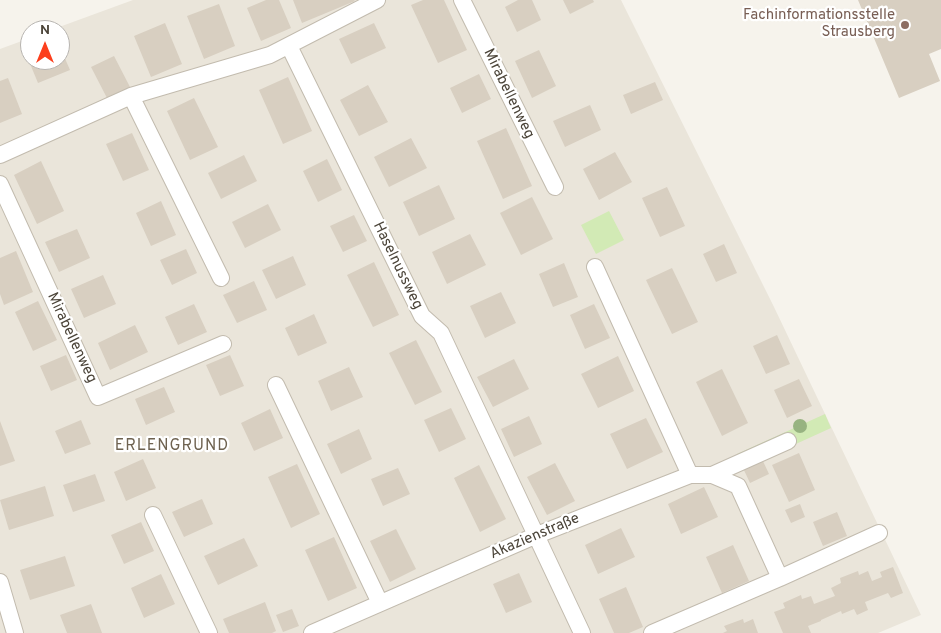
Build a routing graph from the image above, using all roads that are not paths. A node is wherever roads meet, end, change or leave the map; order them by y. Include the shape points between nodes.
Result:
1 (376, 0) edge
2 (462, 0) edge
3 (289, 46) junction
4 (131, 96) junction
5 (0, 155) edge
6 (0, 184) edge
7 (555, 187) dead end
8 (596, 267) dead end
9 (221, 278) dead end
10 (223, 344) dead end
11 (276, 385) dead end
12 (788, 441) dead end
13 (690, 475) junction
14 (712, 475) junction
15 (153, 515) dead end
16 (879, 533) dead end
17 (537, 535) junction
18 (780, 578) junction
19 (0, 582) edge
20 (380, 603) junction
21 (328, 630) edge
22 (15, 633) edge
23 (209, 633) edge
24 (312, 633) edge
25 (582, 633) edge
26 (652, 633) edge

1 - 3 street
2 - 7 street, Mirabellenweg
3 - 4 street
3 - 17 street, Haselnussweg via 422,316 441,333
4 - 5 street
4 - 9 street
6 - 10 street, Mirabellenweg via 98,397
8 - 13 street
11 - 20 street
12 - 14 street, Akazienstraße
13 - 14 street, Akazienstraße
13 - 17 street, Akazienstraße
14 - 18 street via 738,486
15 - 23 street
16 - 18 street
17 - 20 street, Akazienstraße
17 - 25 street, Haselnussweg
18 - 26 street
19 - 22 street
20 - 21 street, Akazienstraße
21 - 24 street, Akazienstraße

